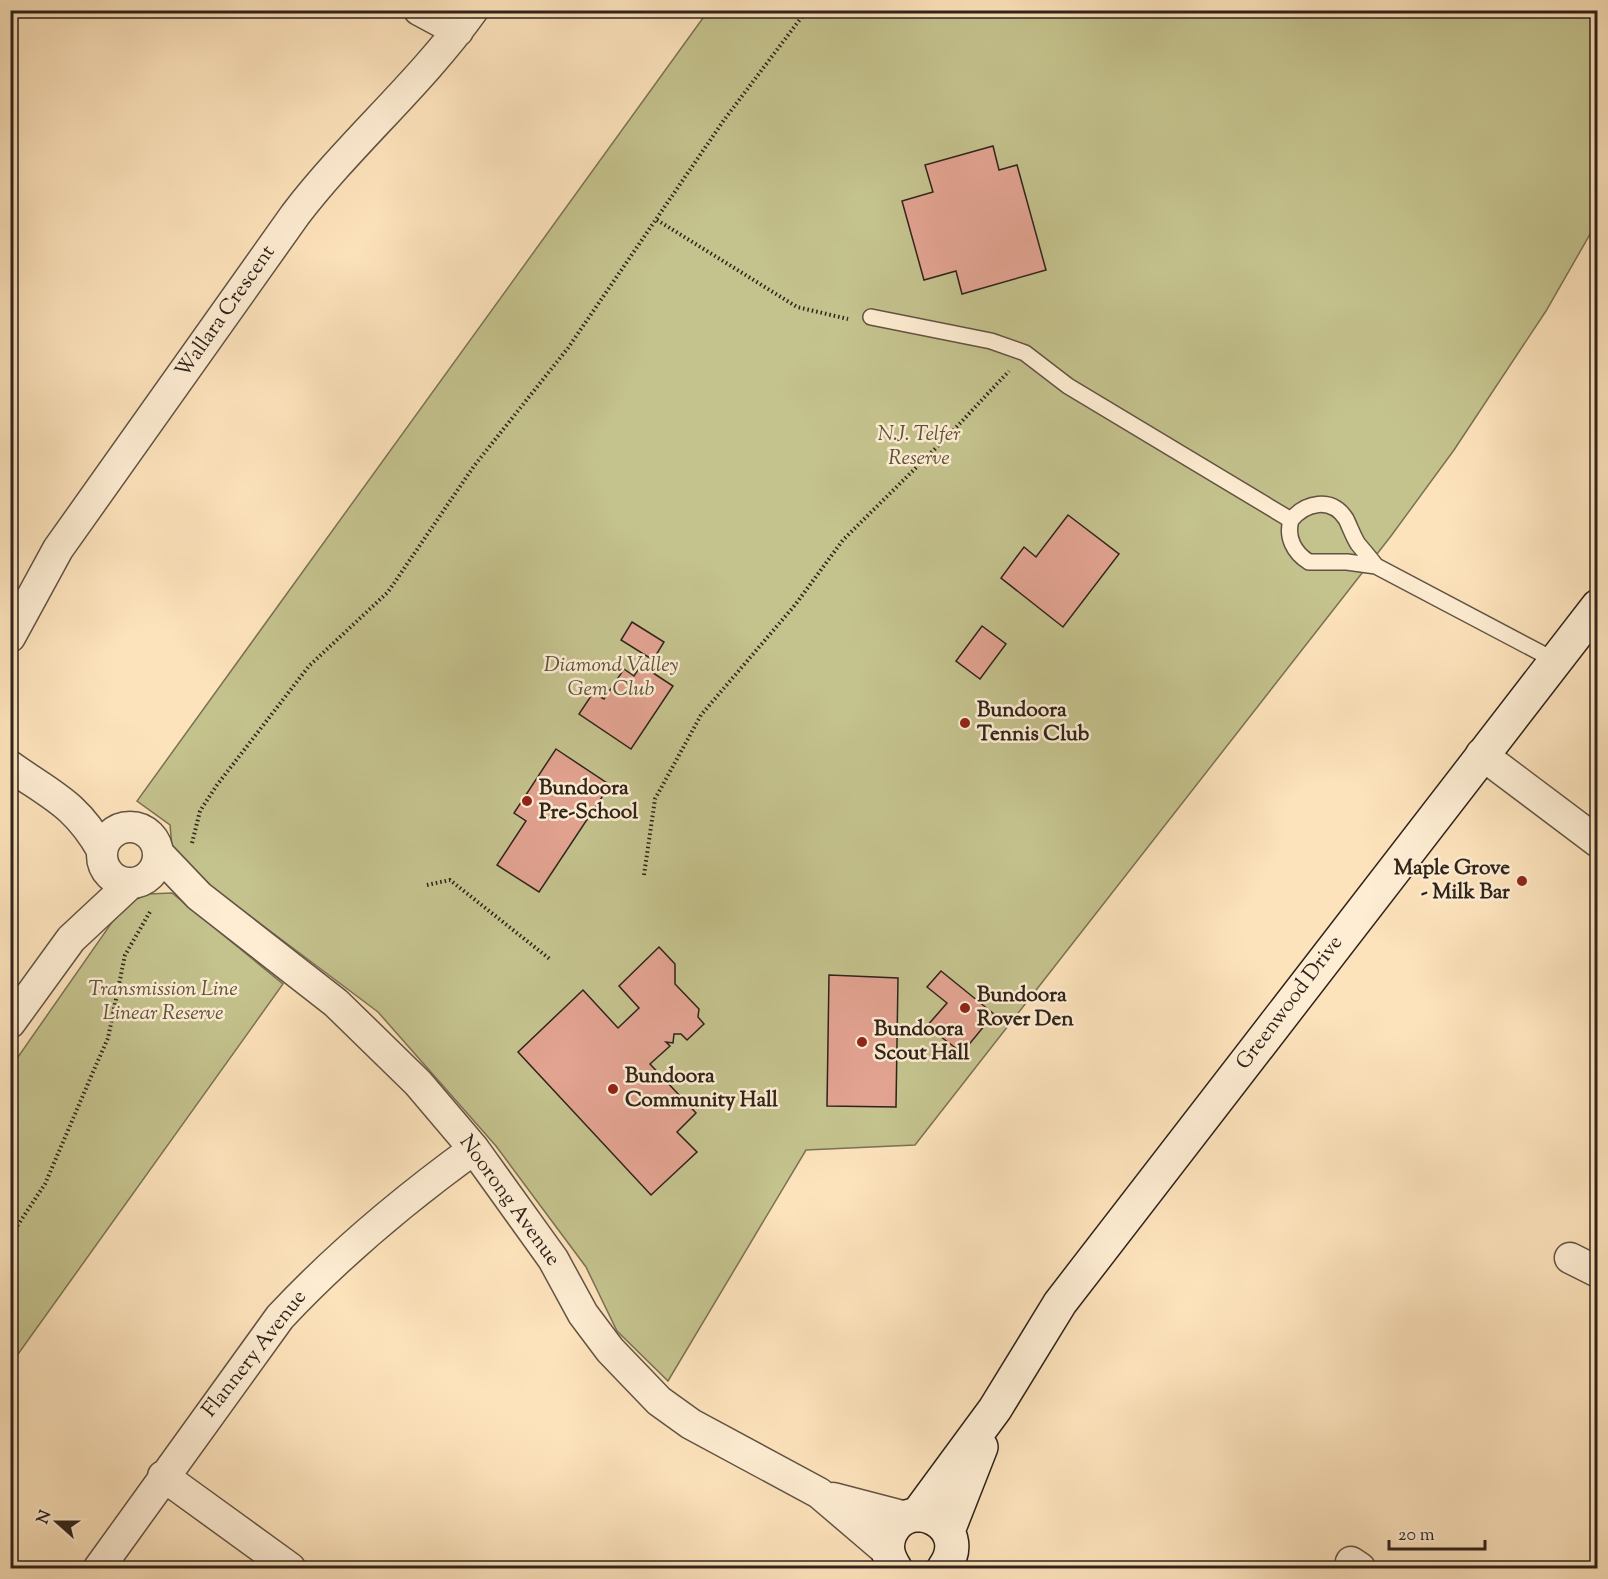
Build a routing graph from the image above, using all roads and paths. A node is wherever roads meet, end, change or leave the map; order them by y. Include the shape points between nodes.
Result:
1 (419, 10) edge
2 (807, 10) edge
3 (466, 21) edge
4 (657, 220) junction
5 (871, 317) joint
6 (1026, 353) junction
7 (1291, 520) junction
8 (1376, 566) junction
9 (1598, 606) edge
10 (10, 637) edge
11 (1556, 661) junction
12 (1481, 754) junction
13 (10, 766) edge
14 (1598, 842) edge
15 (109, 848) junction
16 (168, 871) junction
17 (644, 875) dead end
18 (135, 882) junction
19 (427, 885) dead end
20 (71, 939) junction
21 (551, 960) dead end
22 (10, 1023) edge
23 (474, 1149) junction
24 (10, 1237) edge
25 (1570, 1258) dead end
26 (1598, 1272) edge
27 (995, 1409) junction
28 (164, 1476) junction
29 (819, 1493) junction
30 (912, 1516) junction
31 (948, 1531) junction
32 (890, 1562) edge
33 (99, 1569) edge
34 (290, 1569) edge
35 (944, 1569) edge

1 - 3 street
2 - 4 path via 724,120
3 - 10 street, Wallara Crescent via 295,215 58,549
4 - 5 path via 797,307 861,322
4 - 16 path via 568,348 474,466 388,592 309,666 217,785 200,811 190,850
5 - 6 lane via 991,341
6 - 7 lane via 1068,386
6 - 17 path via 843,540 795,605 700,715 655,799
7 - 8 lane via 1289,535 1300,557 1316,563
7 - 8 lane via 1315,503 1336,509
8 - 11 lane
9 - 11 street, Greenwood Drive
11 - 12 street, Greenwood Drive
12 - 14 street
12 - 27 street, Greenwood Drive via 1060,1303
13 - 15 street via 58,796
15 - 16 street via 130,827 146,832
15 - 18 street via 115,879
15 - 20 street
16 - 18 street, Noorong Avenue
16 - 23 street, Noorong Avenue via 336,1003 418,1083
16 - 24 path via 125,955 108,1038 45,1184
18 - 20 street
19 - 21 path via 450,880
20 - 22 street
23 - 28 street, Flannery Avenue via 310,1284 248,1359
23 - 29 street, Noorong Avenue via 553,1259 583,1314 634,1377 691,1424
25 - 26 street
27 - 30 street, Greenwood Drive
27 - 31 street, Greenwood Drive
28 - 33 street, Flannery Avenue
28 - 34 street
29 - 30 street, Noorong Avenue
29 - 32 street, Noorong Avenue
30 - 31 street via 935,1518
30 - 32 street, Greenwood Drive via 891,1531
31 - 35 street via 952,1551

